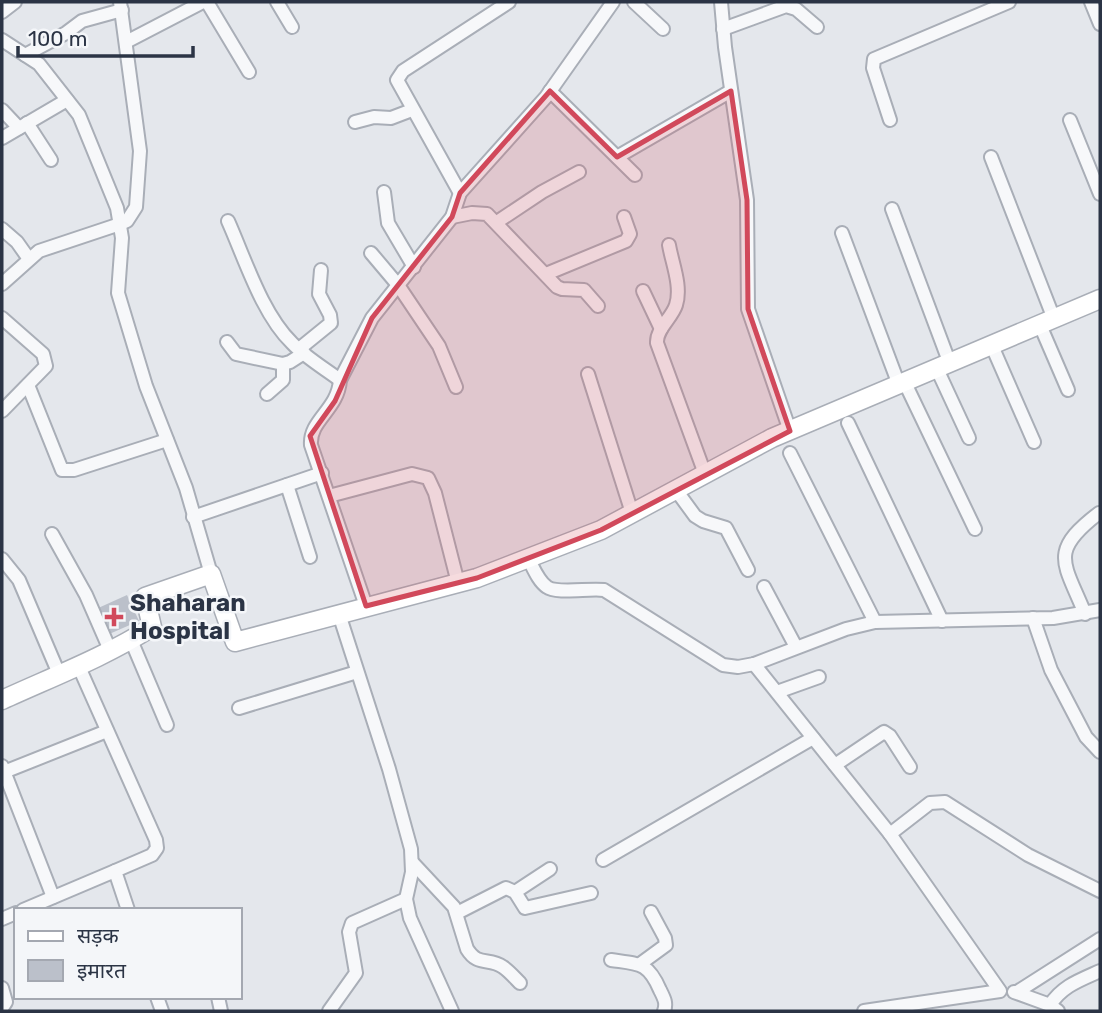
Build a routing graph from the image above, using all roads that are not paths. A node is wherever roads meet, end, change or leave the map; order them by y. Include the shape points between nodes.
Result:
1 (15, 2) edge
2 (205, 2) edge
3 (278, 2) edge
4 (509, 2) edge
5 (612, 2) edge
6 (634, 2) edge
7 (721, 2) edge
8 (1009, 2) edge
9 (1091, 2) edge
10 (122, 5) edge
11 (2, 12) edge
12 (1100, 24) edge
13 (292, 27) dead end
14 (817, 27) dead end
15 (663, 29) dead end
16 (723, 29) junction
17 (2, 40) edge
18 (126, 42) junction
19 (24, 55) junction
20 (248, 72) dead end
21 (550, 91) junction
22 (731, 91) junction
23 (67, 100) junction
24 (2, 110) edge
25 (412, 110) junction
26 (890, 120) dead end
27 (1070, 120) dead end
28 (355, 122) dead end
29 (23, 125) junction
30 (2, 138) edge
31 (617, 157) junction
32 (991, 157) dead end
33 (51, 160) dead end
34 (579, 172) dead end
35 (635, 175) dead end
36 (384, 192) dead end
37 (460, 193) junction
38 (1100, 194) edge
39 (892, 209) dead end
40 (624, 217) dead end
41 (452, 218) junction
42 (229, 221) dead end
43 (497, 222) junction
44 (120, 225) junction
45 (2, 229) edge
46 (842, 233) dead end
47 (669, 245) dead end
48 (371, 253) dead end
49 (29, 259) junction
50 (414, 267) junction
51 (321, 270) dead end
52 (545, 274) junction
53 (2, 284) edge
54 (398, 285) junction
55 (643, 290) dead end
56 (1100, 299) edge
57 (598, 306) dead end
58 (2, 317) edge
59 (1047, 322) junction
60 (661, 329) junction
61 (227, 342) dead end
62 (992, 346) junction
63 (301, 351) junction
64 (283, 364) junction
65 (944, 367) junction
66 (588, 374) dead end
67 (340, 380) junction
68 (902, 384) junction
69 (28, 385) junction
70 (456, 387) dead end
71 (1068, 390) dead end
72 (267, 394) dead end
73 (2, 411) edge
74 (848, 423) dead end
75 (790, 430) junction
76 (969, 438) dead end
77 (167, 440) junction
78 (1034, 442) dead end
79 (790, 453) dead end
80 (322, 473) junction
81 (705, 474) junction
82 (287, 485) junction
83 (676, 490) junction
84 (330, 496) junction
85 (632, 513) junction
86 (1099, 513) edge
87 (193, 517) junction
88 (975, 529) dead end
89 (52, 534) dead end
90 (310, 557) dead end
91 (528, 558) junction
92 (2, 559) edge
93 (748, 570) dead end
94 (211, 574) junction
95 (458, 583) junction
96 (764, 587) dead end
97 (366, 606) junction
98 (1100, 610) edge
99 (339, 614) junction
100 (1085, 614) junction
101 (1033, 618) junction
102 (942, 621) junction
103 (875, 622) junction
104 (131, 640) junction
105 (796, 647) junction
106 (110, 650) junction
107 (754, 664) junction
108 (79, 667) junction
109 (357, 672) junction
110 (59, 674) junction
111 (819, 677) dead end
112 (777, 692) junction
113 (2, 700) edge
114 (239, 708) dead end
115 (167, 725) dead end
116 (107, 731) junction
117 (813, 738) junction
118 (1100, 752) edge
119 (835, 765) junction
120 (910, 767) dead end
121 (3, 769) edge
122 (890, 834) junction
123 (603, 860) dead end
124 (412, 862) junction
125 (550, 869) dead end
126 (115, 871) junction
127 (1100, 891) edge
128 (515, 892) junction
129 (591, 893) dead end
130 (54, 897) junction
131 (406, 899) junction
132 (28, 908) edge
133 (127, 908) edge
134 (651, 912) dead end
135 (457, 913) junction
136 (1100, 939) edge
137 (611, 960) dead end
138 (640, 964) junction
139 (1100, 971) edge
140 (520, 983) dead end
141 (2, 988) edge
142 (1000, 991) junction
143 (1017, 992) junction
144 (2, 1007) edge
145 (1054, 1008) edge
146 (329, 1011) edge
147 (452, 1011) edge
148 (664, 1011) edge
149 (864, 1011) edge

1 - 11 street
2 - 18 street
2 - 20 street
3 - 13 street
4 - 25 street via 399,75 398,85
5 - 21 street
6 - 15 street
7 - 16 street
8 - 26 street via 874,59
9 - 12 street
10 - 18 street
10 - 19 street via 82,21
14 - 16 street via 786,6
16 - 22 street
17 - 19 street
18 - 44 street via 140,151 136,207
19 - 23 street via 39,64
21 - 31 street
21 - 37 street
22 - 31 street
22 - 75 street via 747,200 748,309
23 - 29 street
23 - 44 street via 79,115
24 - 29 street
25 - 28 street via 391,118
25 - 37 street
27 - 38 street
29 - 30 street
29 - 33 street
31 - 35 street
32 - 59 street
34 - 43 street
36 - 50 street via 388,223
37 - 41 street
39 - 65 street
40 - 52 street via 629,234 626,241
41 - 43 street via 481,212
41 - 50 street
42 - 63 street via 278,326
43 - 52 street
44 - 49 street via 52,246
44 - 77 street via 118,293
45 - 49 street
46 - 68 street
47 - 60 street via 678,296 672,316
48 - 54 street
49 - 53 street
50 - 54 street
51 - 63 street via 319,294 331,323
52 - 57 street via 562,289 584,290
54 - 67 street via 372,318
54 - 70 street via 439,346
55 - 60 street
56 - 59 street
58 - 69 street via 46,359 46,366
59 - 62 street
59 - 71 street
60 - 81 street via 657,343
61 - 64 street via 236,355
62 - 65 street
62 - 78 street
63 - 64 street
63 - 67 street
64 - 72 street via 283,380
65 - 68 street
65 - 76 street
66 - 85 street
67 - 80 street via 335,401 310,436
68 - 75 street
68 - 88 street
69 - 73 street
69 - 77 street via 62,470
74 - 102 street
75 - 81 street
77 - 87 street
79 - 103 street
80 - 82 street
80 - 84 street
81 - 83 street
82 - 87 street
82 - 90 street
83 - 85 street
83 - 93 street via 695,516 726,528
84 - 95 street via 412,474 428,478
84 - 97 street
85 - 91 street
86 - 100 street via 1082,526 1064,552
87 - 94 street
89 - 106 street
91 - 95 street
91 - 107 street via 547,587 604,590 723,665
92 - 110 street via 19,580
94 - 99 street via 235,642
94 - 104 street via 145,597 152,627
95 - 97 street
96 - 105 street
97 - 99 street
98 - 100 street
99 - 109 street
100 - 101 street
101 - 102 street
101 - 118 street via 1051,670 1086,737
102 - 103 street
103 - 105 street
104 - 106 street
104 - 115 street
105 - 107 street
106 - 108 street
107 - 112 street
108 - 110 street
108 - 116 street
109 - 114 street
109 - 124 street
110 - 113 street
111 - 112 street
112 - 117 street
116 - 121 street
116 - 126 street via 157,848 152,855
117 - 119 street
117 - 123 street
119 - 120 street via 884,732
119 - 122 street
121 - 130 street
122 - 127 street via 930,803 945,802 1028,855
122 - 142 street
124 - 131 street
124 - 135 street
125 - 128 street
126 - 130 street
126 - 133 street
128 - 129 street via 525,908
128 - 135 street via 506,888
130 - 132 street
131 - 146 street via 352,923 349,932 356,973
131 - 147 street
134 - 138 street via 666,945
135 - 140 street via 470,955 503,967
136 - 143 street
137 - 138 street
138 - 148 street via 653,974 665,1002
139 - 145 street via 1068,985
141 - 144 street via 6,1002
142 - 143 street
142 - 149 street
143 - 145 street

